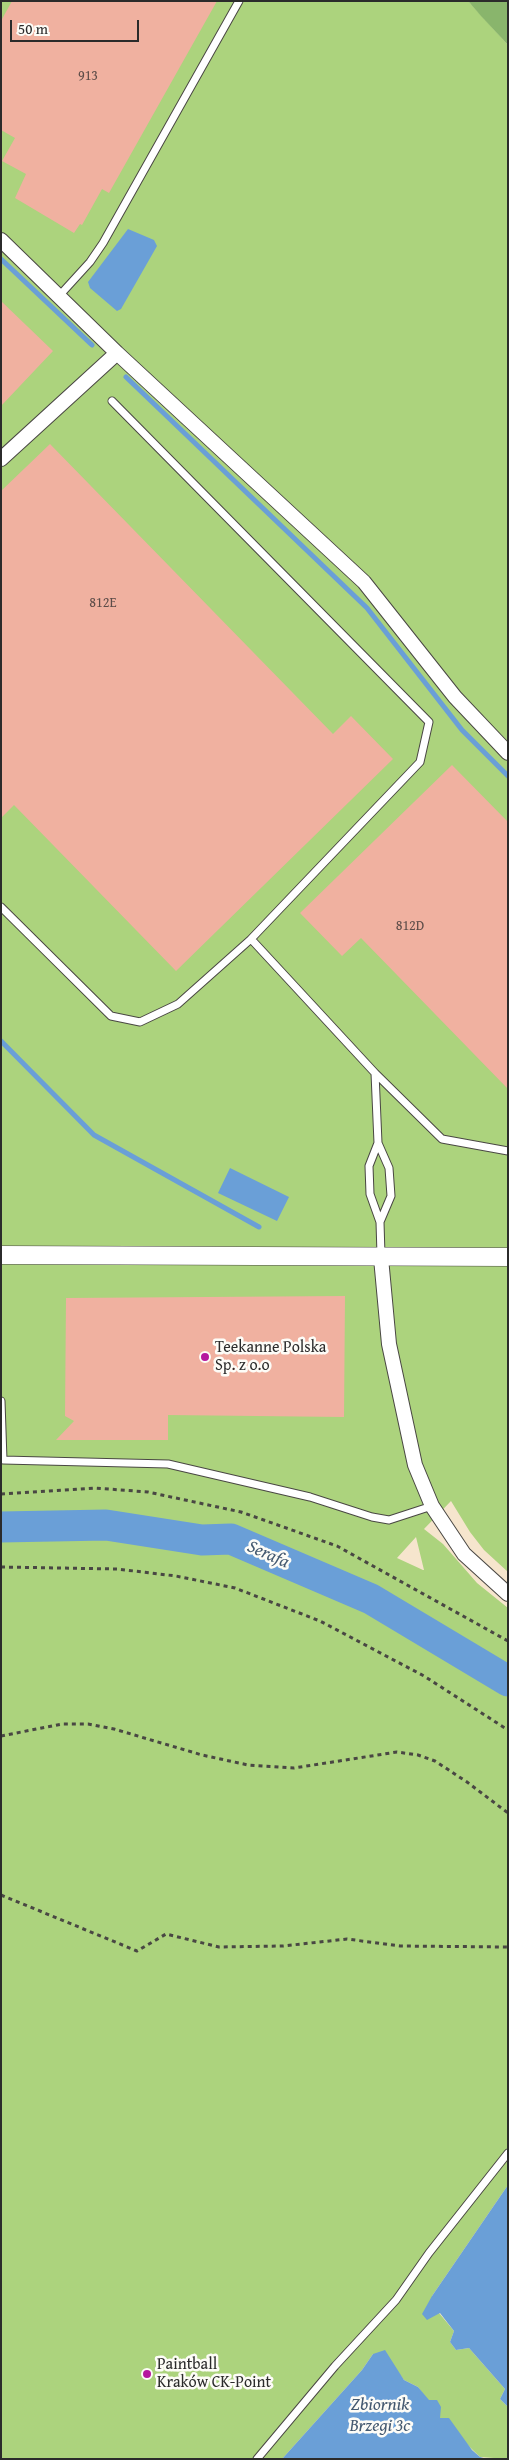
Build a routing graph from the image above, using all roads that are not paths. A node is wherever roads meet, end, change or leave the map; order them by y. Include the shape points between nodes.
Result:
1 (240, 1) edge
2 (1, 240) edge
3 (59, 296) junction
4 (117, 353) junction
5 (112, 401) dead end
6 (1, 459) edge
7 (508, 753) edge
8 (1, 908) edge
9 (251, 939) junction
10 (375, 1073) junction
11 (378, 1142) junction
12 (508, 1151) edge
13 (380, 1222) junction
14 (1, 1255) edge
15 (508, 1257) edge
16 (381, 1258) junction
17 (1, 1401) edge
18 (2, 1460) edge
19 (432, 1506) junction
20 (508, 1594) edge
21 (508, 2153) edge
22 (257, 2459) edge

1 - 3 lane via 103,243
2 - 3 street
3 - 4 street
4 - 6 street
4 - 7 street via 364,582 455,697
5 - 9 lane via 429,722 420,762
8 - 9 lane via 110,1016 140,1022 178,1004
9 - 10 lane
10 - 11 lane
10 - 12 lane via 442,1139
11 - 13 lane via 369,1166 370,1194
11 - 13 lane via 389,1168 391,1196
13 - 16 lane
14 - 16 street
15 - 16 street
16 - 19 street via 389,1344 415,1464
17 - 18 lane
18 - 19 lane via 168,1464 310,1497 389,1520
19 - 20 street via 464,1554
21 - 22 lane via 396,2300

